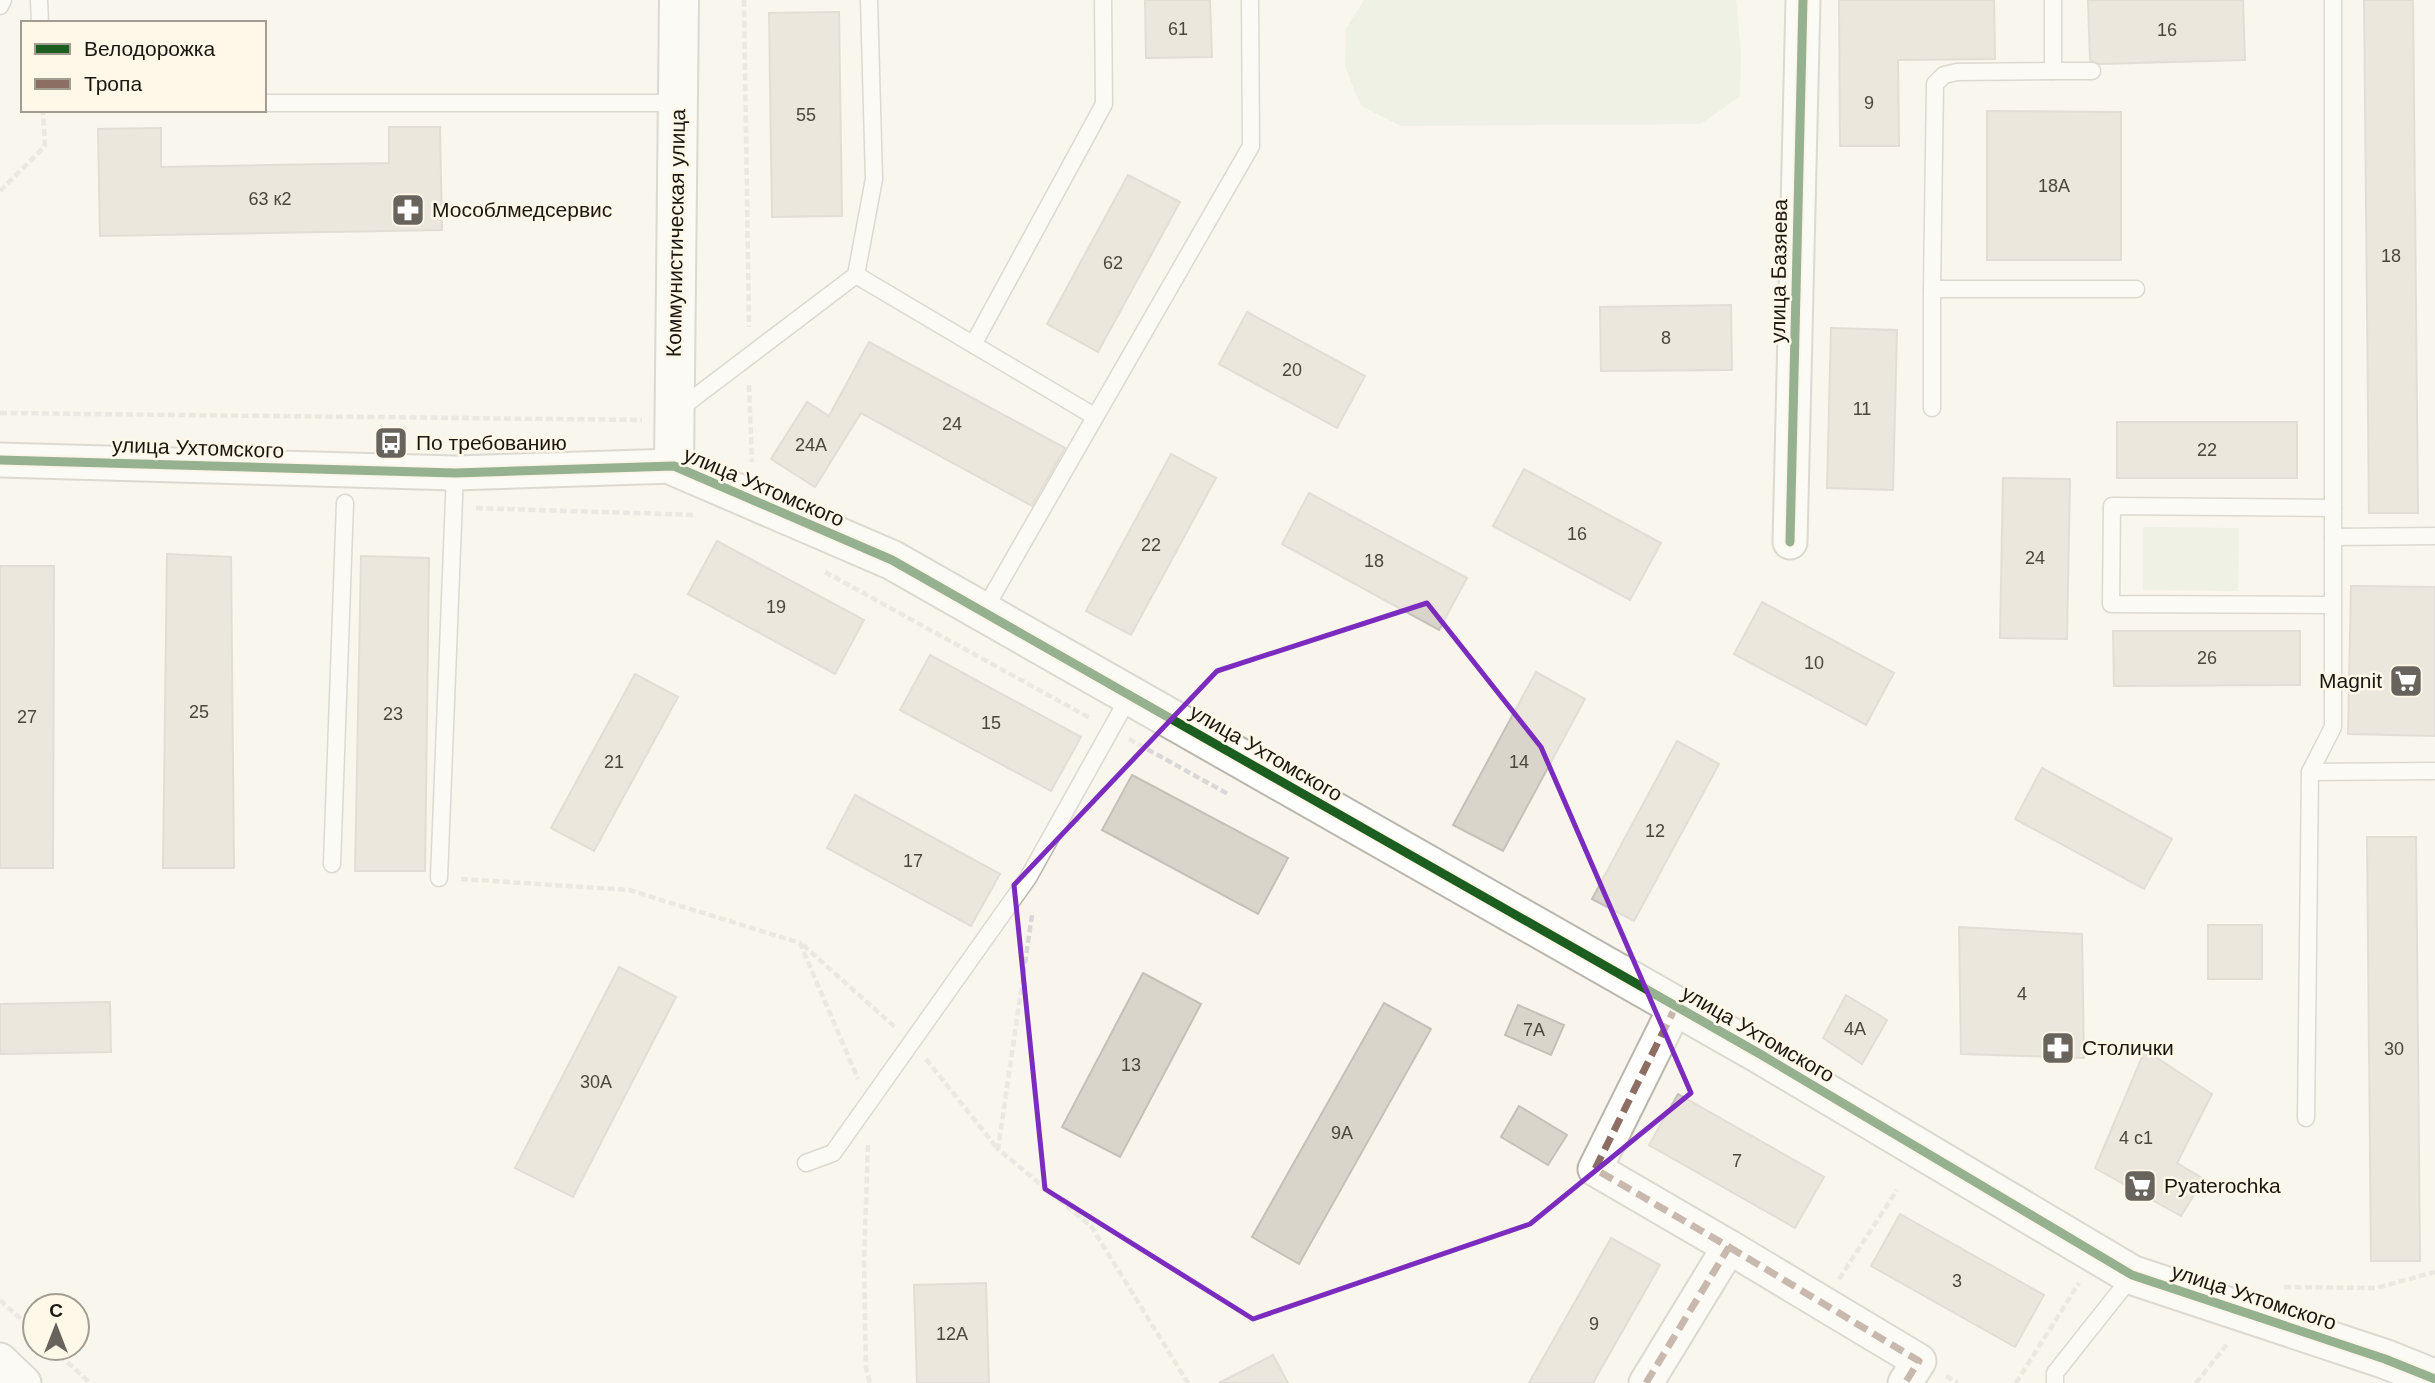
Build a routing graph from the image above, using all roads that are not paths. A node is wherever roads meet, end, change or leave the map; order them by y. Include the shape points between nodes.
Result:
1 (3, 0) edge
2 (39, 0) edge
3 (679, 0) edge
4 (869, 0) edge
5 (1104, 0) edge
6 (1250, 0) edge
7 (1803, 0) edge
8 (2053, 0) edge
9 (2333, 0) edge
10 (0, 6) edge
11 (40, 21) edge
12 (2053, 71) junction
13 (2092, 71) dead end
14 (266, 103) edge
15 (679, 103) junction
16 (856, 275) junction
17 (1932, 289) junction
18 (2136, 289) dead end
19 (974, 343) junction
20 (1932, 408) dead end
21 (1094, 416) junction
22 (665, 417) junction
23 (0, 460) edge
24 (674, 466) junction
25 (455, 473) junction
26 (345, 503) dead end
27 (2333, 509) junction
28 (2435, 536) edge
29 (2333, 537) junction
30 (1790, 542) dead end
31 (2333, 605) junction
32 (983, 612) junction
33 (1130, 695) junction
34 (2435, 771) edge
35 (2310, 772) junction
36 (332, 864) dead end
37 (439, 878) road end
38 (1676, 1006) junction
39 (2306, 1118) dead end
40 (806, 1163) dead end
41 (1729, 1247) junction
42 (2132, 1275) junction
43 (0, 1360) edge
44 (2435, 1380) edge
45 (24, 1383) edge
46 (1646, 1383) edge
47 (1905, 1383) edge
48 (2055, 1383) edge

1 - 10 lane
2 - 11 lane
3 - 15 street, Коммунистическая улица
4 - 16 lane via 874,179
5 - 19 lane via 1104,104
6 - 21 lane via 1251,146
7 - 30 street, улица Базяева
8 - 12 lane
9 - 27 lane
12 - 13 lane
12 - 17 lane via 1957,72 1934,84
14 - 15 lane
15 - 22 street, Коммунистическая улица
16 - 19 lane
16 - 22 lane
17 - 18 lane
17 - 20 lane
19 - 21 lane
21 - 32 lane
22 - 24 street, Коммунистическая улица
23 - 25 street, улица Ухтомского
24 - 25 street, улица Ухтомского
24 - 32 street, улица Ухтомского via 892,560
25 - 37 lane
26 - 36 lane
27 - 29 lane
27 - 31 lane via 2112,506 2111,590 2111,604
28 - 29 lane
29 - 31 lane
31 - 35 lane via 2333,727
32 - 33 street, улица Ухтомского
33 - 38 street, улица Ухтомского
33 - 40 lane via 1028,878 833,1153
34 - 35 lane
35 - 39 lane
38 - 41 street via 1595,1169
38 - 42 street, улица Ухтомского
41 - 46 street
41 - 47 street via 1919,1361
42 - 44 street, улица Ухтомского
42 - 48 lane via 2055,1373
43 - 45 street

